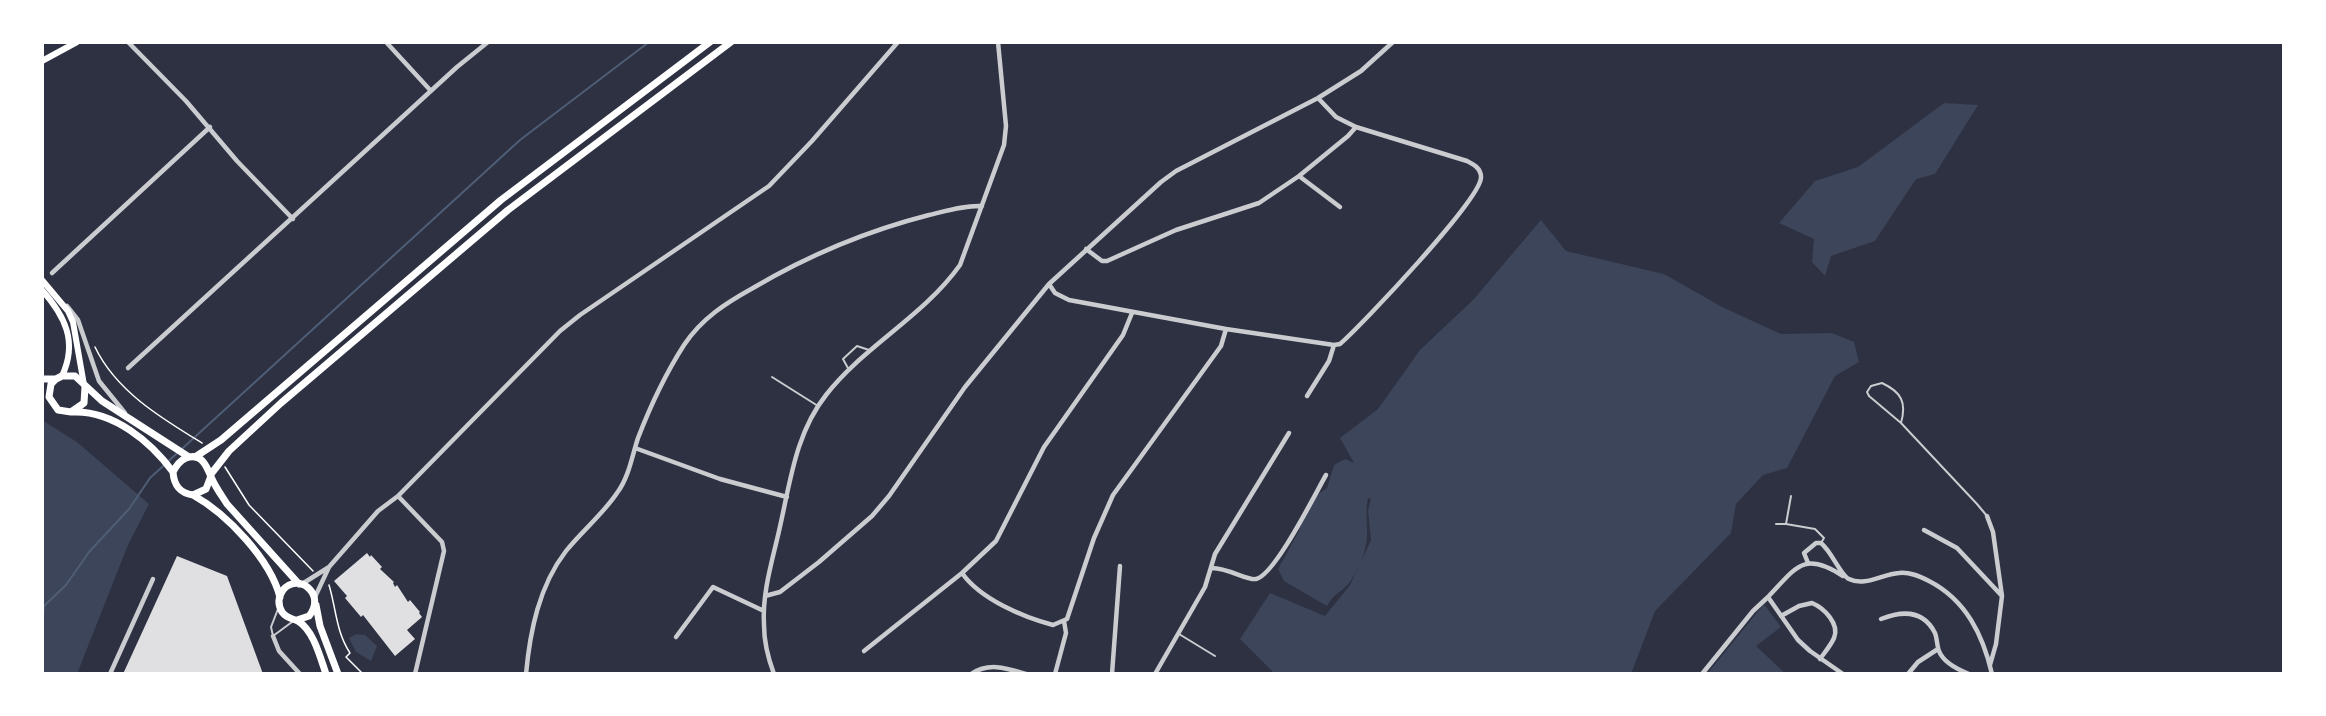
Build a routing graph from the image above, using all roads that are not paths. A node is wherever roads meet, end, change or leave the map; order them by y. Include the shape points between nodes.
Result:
1 (77, 42) edge
2 (128, 42) edge
3 (386, 42) edge
4 (488, 42) edge
5 (710, 42) edge
6 (731, 42) edge
7 (898, 42) edge
8 (998, 42) edge
9 (1392, 42) edge
10 (42, 61) edge
11 (432, 91) junction
12 (1318, 98) junction
13 (210, 127) junction
14 (1356, 127) junction
15 (1299, 176) junction
16 (982, 206) junction
17 (1340, 207) dead end
18 (293, 219) junction
19 (1086, 249) junction
20 (52, 273) dead end
21 (42, 280) edge
22 (1049, 284) junction
23 (42, 290) edge
24 (59, 299) junction
25 (1132, 313) junction
26 (1226, 329) junction
27 (1334, 345) junction
28 (871, 352) junction
29 (128, 368) dead end
30 (850, 370) junction
31 (59, 377) junction
32 (772, 378) dead end
33 (42, 380) edge
34 (85, 386) junction
35 (1307, 396) dead end
36 (42, 399) edge
37 (51, 404) junction
38 (818, 406) junction
39 (71, 412) junction
40 (126, 416) junction
41 (1901, 423) junction
42 (1288, 433) dead end
43 (635, 448) junction
44 (189, 456) junction
45 (172, 470) junction
46 (211, 475) junction
47 (1326, 475) dead end
48 (193, 495) junction
49 (398, 496) junction
50 (1791, 496) dead end
51 (787, 497) junction
52 (1987, 516) joint
53 (1776, 524) dead end
54 (1786, 524) junction
55 (1924, 531) dead end
56 (1821, 543) junction
57 (1808, 563) junction
58 (1120, 566) dead end
59 (329, 567) junction
60 (1211, 568) junction
61 (962, 573) junction
62 (1845, 577) junction
63 (153, 579) dead end
64 (301, 584) junction
65 (765, 596) junction
66 (2002, 596) junction
67 (280, 597) junction
68 (1769, 599) junction
69 (315, 601) junction
70 (280, 606) junction
71 (764, 611) junction
72 (1781, 616) junction
73 (1881, 619) dead end
74 (296, 620) junction
75 (1064, 621) junction
76 (1179, 634) junction
77 (273, 636) junction
78 (676, 637) dead end
79 (1938, 650) junction
80 (864, 651) dead end
81 (1215, 656) dead end
82 (1820, 659) junction
83 (1990, 665) junction
84 (1990, 673) edge
85 (110, 674) edge
86 (300, 674) edge
87 (326, 674) edge
88 (338, 674) edge
89 (415, 674) edge
90 (526, 674) edge
91 (774, 674) edge
92 (971, 674) edge
93 (1026, 674) edge
94 (1055, 674) edge
95 (1112, 674) edge
96 (1155, 674) edge
97 (1702, 674) edge
98 (1843, 674) edge
99 (1908, 674) edge
100 (1969, 674) edge

1 - 10 main road
2 - 13 street
3 - 11 street
4 - 11 street
5 - 44 main road via 501,200 221,440
6 - 46 main road via 500,217 281,403 229,451
7 - 49 street via 782,175 560,331
8 - 16 street via 1006,136
9 - 12 street via 1361,71
11 - 18 street
12 - 14 street via 1336,117
12 - 19 street via 1176,171
13 - 18 street
13 - 20 street
14 - 15 street
14 - 27 street via 1467,161 1477,166 1481,180 1434,244 1365,320
15 - 17 street
15 - 19 street via 1259,203 1176,230 1117,259 1102,261
16 - 28 street via 964,256 948,281
16 - 43 street via 908,220 846,242 797,263 726,304 697,327 683,346
18 - 29 street
19 - 22 street
21 - 24 main road
22 - 25 street via 1059,297
22 - 65 street via 965,387 872,516 780,592
23 - 31 main road via 61,314 69,335 69,357
24 - 34 main road via 75,327
24 - 40 street via 78,320 99,381
25 - 26 street
25 - 61 street via 1123,335 1044,447 996,541
26 - 27 street
26 - 75 street via 1221,346 1113,495 1094,538 1070,614
27 - 35 street via 1329,361
28 - 30 street
28 - 30 lane via 857,346 849,352 843,361
30 - 38 street
31 - 33 main road
31 - 34 main road via 75,376
31 - 37 main road via 49,391
32 - 38 lane
34 - 39 main road via 84,403
34 - 40 main road
36 - 37 main road
37 - 39 main road
38 - 51 street via 804,431
39 - 45 main road via 112,420 151,446
40 - 44 main road
41 - 41 lane via 1905,410 1901,398 1882,383 1871,386 1869,396
41 - 52 lane
42 - 60 street via 1215,554
43 - 51 street
43 - 90 street via 618,492 564,553 546,586 529,641
44 - 45 main road
44 - 46 main road via 206,463
45 - 48 main road via 180,491
46 - 48 main road via 206,489
46 - 64 main road via 227,504
47 - 60 street via 1293,535 1261,577 1251,579
48 - 67 main road via 219,513 250,545 272,574
49 - 59 street via 378,511
49 - 89 street via 442,542 444,551
50 - 54 lane
51 - 65 street
52 - 66 street via 1995,539
53 - 54 lane
54 - 56 lane via 1815,529 1824,538
55 - 66 street via 1957,548
56 - 57 street via 1804,553
56 - 62 street
57 - 62 street via 1821,564
57 - 68 street via 1801,564
58 - 95 street
59 - 64 street
59 - 69 street
60 - 76 street
61 - 75 street via 979,592 1023,614 1053,625
61 - 80 street
62 - 83 street via 1864,582 1909,573 1934,584 1967,612
63 - 85 street
64 - 67 main road via 287,587
64 - 69 main road via 311,589
65 - 71 street
66 - 83 street
67 - 70 main road
68 - 72 street
68 - 97 street via 1753,611
69 - 74 main road via 309,616
69 - 88 main road
70 - 74 main road via 285,615
70 - 77 lane via 271,627
71 - 78 street via 713,587
71 - 91 street via 766,648
72 - 82 street
72 - 82 street via 1812,603 1823,610 1836,632
73 - 79 street via 1902,612 1918,617 1935,633
74 - 77 lane
74 - 87 main road via 311,637
75 - 94 street via 1066,633
76 - 81 lane
76 - 96 street
77 - 86 street via 279,651
79 - 99 street via 1918,662
79 - 100 street via 1953,666
82 - 98 street
83 - 84 street
92 - 93 street via 978,669 998,667

